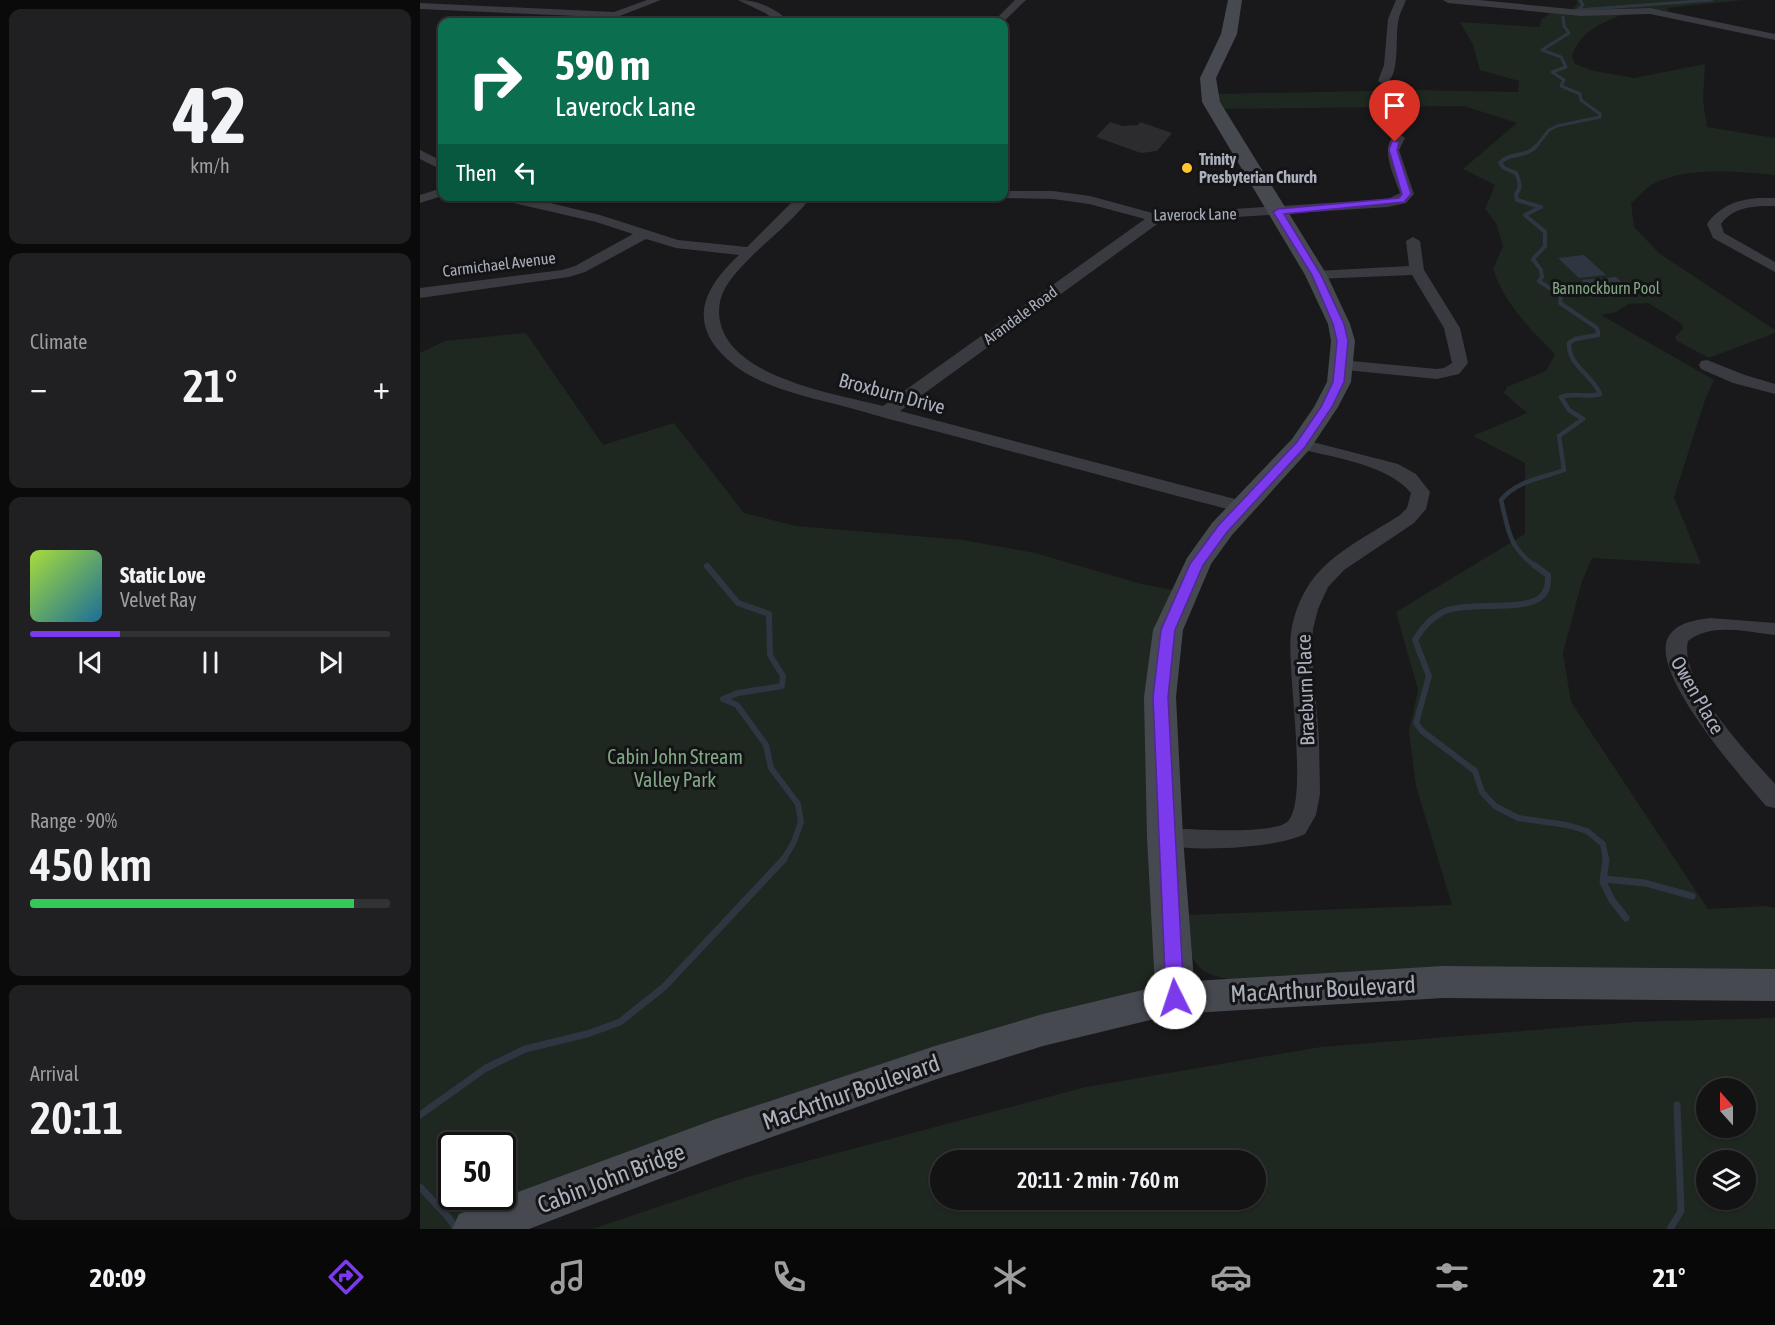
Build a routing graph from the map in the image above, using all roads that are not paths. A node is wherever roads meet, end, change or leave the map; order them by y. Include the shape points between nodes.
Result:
1 (656, 0) edge
2 (743, 0) edge
3 (1021, 0) edge
4 (1235, 0) edge
5 (1401, 0) edge
6 (1448, 0) edge
7 (1572, 0) edge
8 (420, 6) edge
9 (1565, 12) junction
10 (617, 15) junction
11 (608, 18) edge
12 (779, 18) edge
13 (1002, 18) edge
14 (1775, 37) edge
15 (1384, 81) dead end
16 (1399, 138) dead end
17 (420, 154) edge
18 (438, 164) edge
19 (438, 193) edge
20 (1008, 195) edge
21 (420, 199) edge
22 (523, 201) edge
23 (801, 201) edge
24 (1775, 202) edge
25 (1278, 212) junction
26 (1156, 218) junction
27 (644, 234) junction
28 (1413, 241) dead end
29 (750, 252) junction
30 (1775, 268) edge
31 (1417, 270) junction
32 (1316, 275) junction
33 (420, 293) edge
34 (1341, 365) junction
35 (1707, 365) dead end
36 (1775, 389) edge
37 (885, 413) junction
38 (1301, 444) junction
39 (1243, 507) junction
40 (1775, 629) edge
41 (1775, 800) edge
42 (1166, 837) junction
43 (1775, 985) edge
44 (1175, 998) junction
45 (713, 1139) joint
46 (475, 1229) edge

1 - 10 street
2 - 12 street
3 - 13 street
4 - 25 main road via 1229,34 1208,78 1209,94
5 - 15 street via 1393,19 1390,65
6 - 9 street
7 - 9 street
8 - 10 street
9 - 14 street via 1650,11
10 - 11 street
16 - 25 street, Laverock Lane via 1393,150 1407,194 1401,200
17 - 18 street
19 - 21 street
20 - 26 street, Laverock Lane via 1090,200
22 - 27 street
23 - 29 street, Broxburn Drive
24 - 30 street via 1738,205 1721,212 1714,224 1718,235
25 - 26 street, Laverock Lane
25 - 32 main road
26 - 37 street, Arandale Road
27 - 29 street via 676,243
27 - 33 street, Carmichael Avenue via 564,274
28 - 31 street
29 - 37 street, Broxburn Drive via 722,281 711,302 710,322 719,341 742,363 761,374
31 - 32 street
31 - 34 street via 1452,328 1460,363 1456,369 1437,374
32 - 34 main road via 1339,324 1343,341
34 - 38 main road via 1339,382
35 - 36 street
37 - 39 street, Broxburn Drive
38 - 39 main road
38 - 42 street, Braeburn Place via 1391,468 1409,478 1420,492 1416,509 1335,566 1320,584 1304,615 1300,638 1308,736 1304,820 1295,830 1262,838
39 - 42 main road via 1197,564 1168,630 1160,697
40 - 41 street, Owen Place via 1713,623 1687,631 1672,648 1697,701 1726,744
42 - 44 main road
43 - 44 main road, MacArthur Boulevard via 1443,982
44 - 45 main road, MacArthur Boulevard via 1043,1030
45 - 46 main road, Cabin John Bridge

